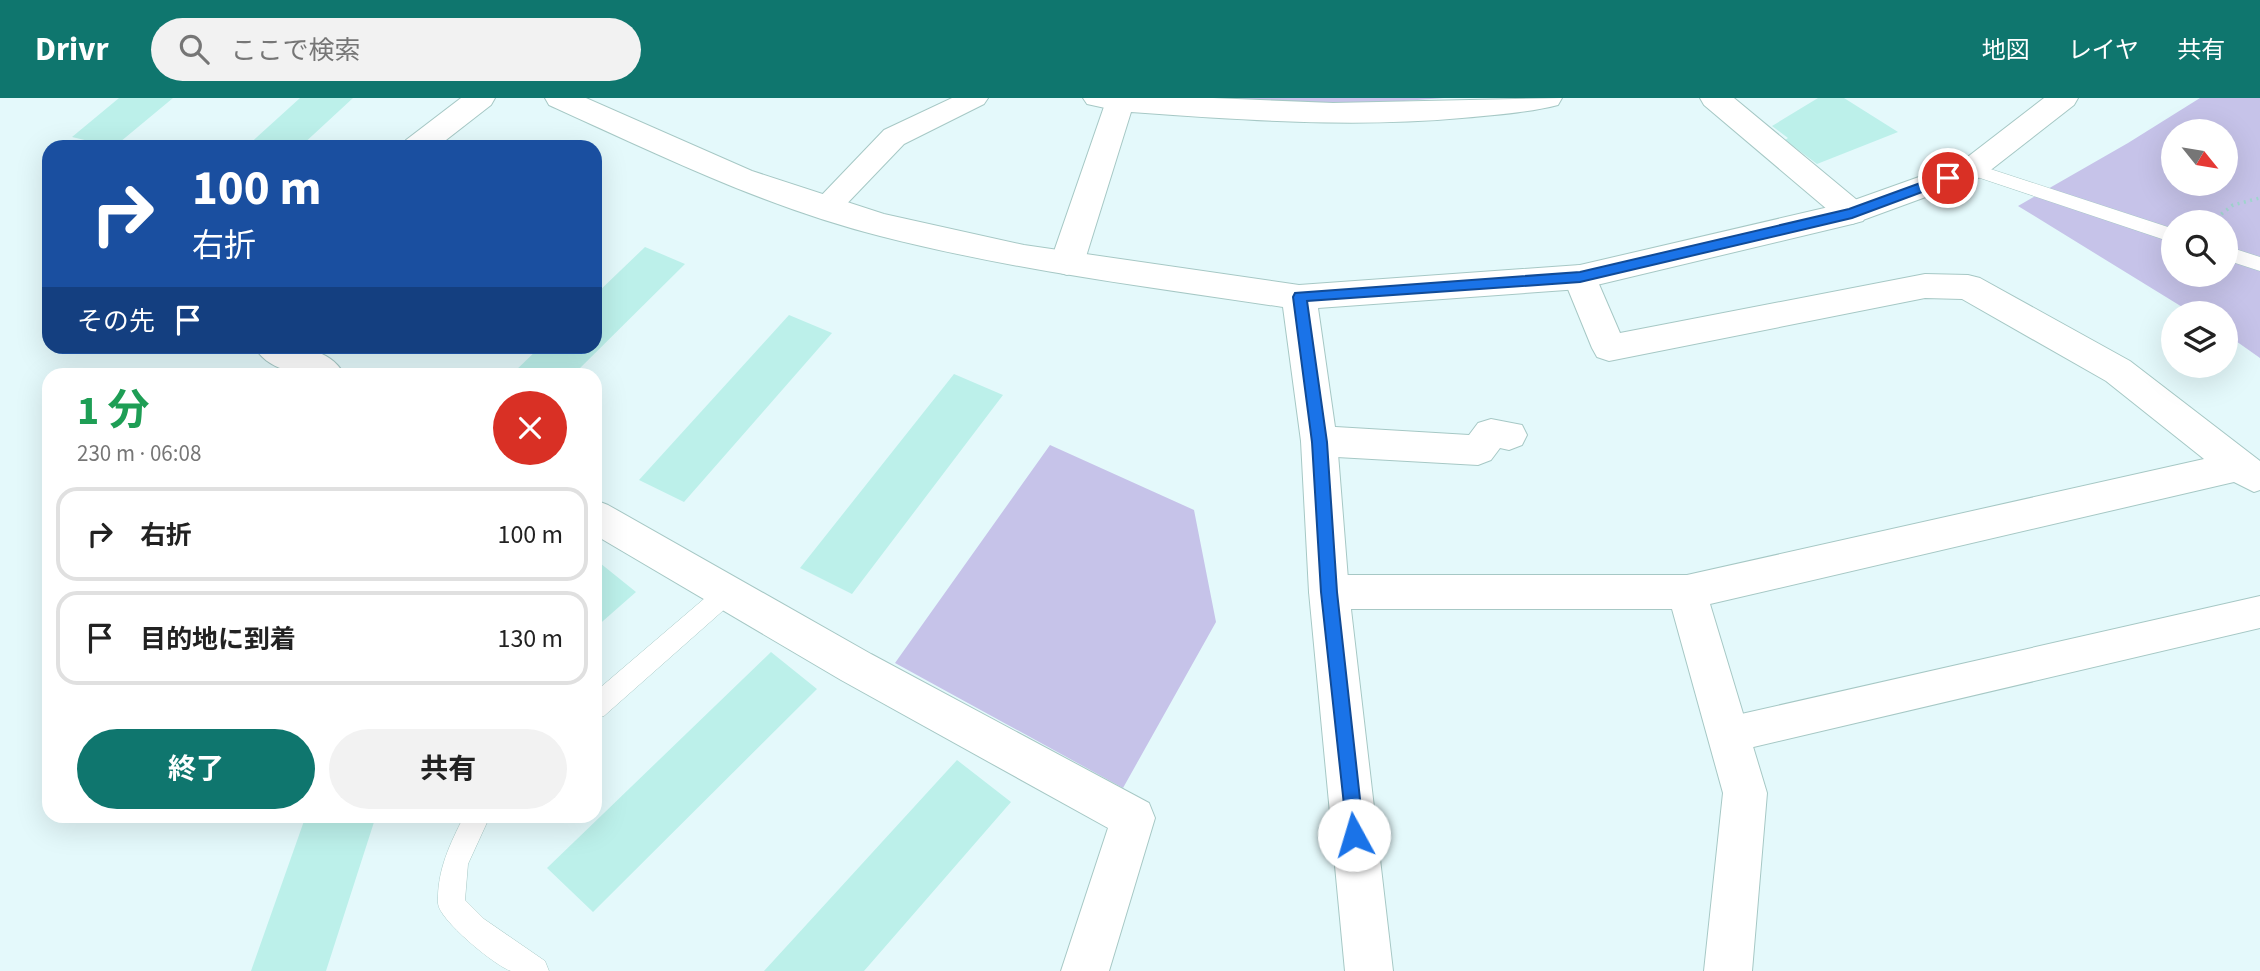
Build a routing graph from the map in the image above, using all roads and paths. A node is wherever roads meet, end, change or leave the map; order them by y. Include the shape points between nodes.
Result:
1 (480, 98) edge
2 (560, 98) edge
3 (974, 98) edge
4 (1547, 98) edge
5 (1715, 98) edge
6 (2063, 98) edge
7 (1108, 100) edge
8 (426, 140) edge
9 (1972, 169) junction
10 (2260, 198) edge
11 (827, 207) junction
12 (2224, 210) edge
13 (1852, 213) junction
14 (2161, 232) edge
15 (2238, 257) edge
16 (1068, 263) junction
17 (2260, 264) edge
18 (1580, 277) junction
19 (1300, 297) junction
20 (287, 354) edge
21 (314, 368) edge
22 (1509, 435) dead end
23 (1319, 442) junction
24 (2250, 474) edge
25 (602, 520) edge
26 (1329, 592) junction
27 (727, 593) junction
28 (1687, 593) junction
29 (2260, 612) edge
30 (602, 702) edge
31 (1728, 735) junction
32 (474, 823) edge
33 (534, 971) edge
34 (1085, 971) edge
35 (1369, 971) edge
36 (1728, 971) edge

1 - 8 street
2 - 11 street via 741,179
3 - 11 street via 894,137
4 - 7 street via 1420,111 1305,114
5 - 13 street
6 - 9 street
7 - 16 street
9 - 13 street
9 - 14 lane
10 - 12 path
11 - 16 street via 880,225
13 - 18 street
15 - 17 lane
16 - 19 street
18 - 19 street
18 - 24 street via 1609,348 1925,286 1968,288 2118,371
19 - 23 street
20 - 21 street
22 - 23 street via 1490,433 1478,450
23 - 26 street
24 - 28 street
25 - 27 street
26 - 28 street
26 - 35 street
27 - 30 lane
27 - 34 street via 1133,818
28 - 31 street
29 - 31 street
31 - 36 street via 1745,793
32 - 33 lane via 455,863 451,905 474,929

